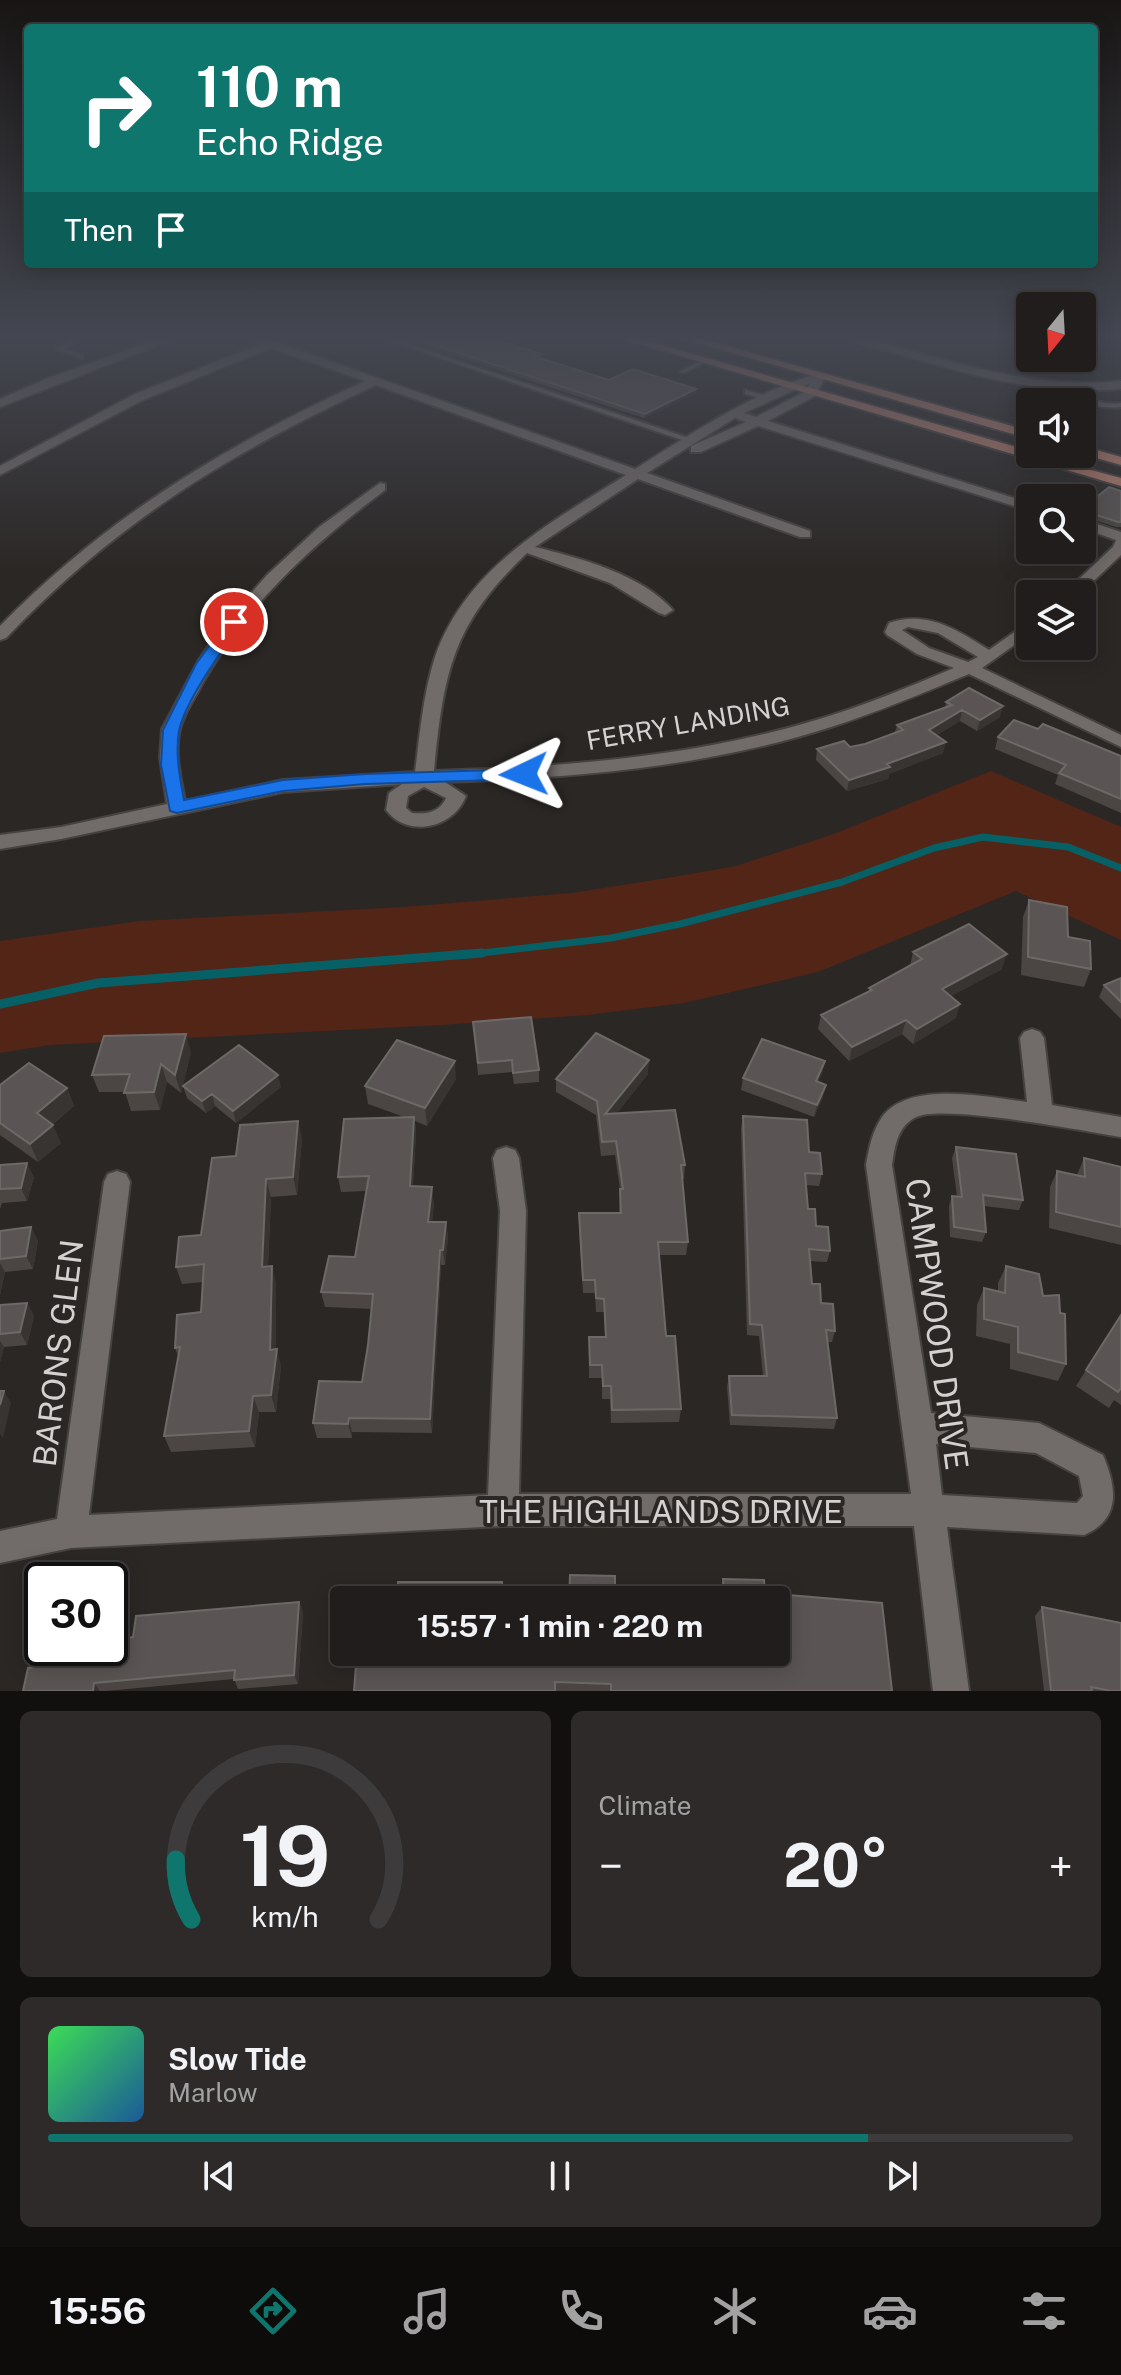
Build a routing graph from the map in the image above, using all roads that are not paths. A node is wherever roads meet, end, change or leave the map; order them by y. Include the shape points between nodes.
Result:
1 (107, 414) edge
2 (305, 414) edge
3 (468, 414) edge
4 (613, 414) edge
5 (733, 414) joint
6 (771, 414) edge
7 (884, 414) edge
8 (955, 414) edge
9 (758, 421) junction
10 (663, 422) dead end
11 (652, 427) junction
12 (1016, 431) edge
13 (691, 440) junction
14 (1096, 454) edge
15 (1121, 461) edge
16 (0, 471) edge
17 (637, 474) junction
18 (1121, 482) edge
19 (380, 487) dead end
20 (1016, 503) edge
21 (1096, 529) edge
22 (805, 534) dead end
23 (1121, 540) edge
24 (523, 548) junction
25 (1086, 580) edge
26 (665, 610) dead end
27 (0, 635) edge
28 (1016, 637) edge
29 (990, 657) junction
30 (969, 668) junction
31 (1121, 742) edge
32 (424, 779) junction
33 (177, 807) junction
34 (0, 842) edge
35 (1032, 1038) dead end
36 (1040, 1112) junction
37 (1121, 1127) edge
38 (506, 1158) dead end
39 (117, 1182) dead end
40 (918, 1427) junction
41 (503, 1510) junction
42 (926, 1510) junction
43 (71, 1532) junction
44 (0, 1547) edge
45 (951, 1691) edge

1 - 16 street
2 - 27 street via 254,438 156,498 57,578
3 - 17 street
4 - 11 lane
5 - 9 street
5 - 13 street
6 - 9 street
7 - 18 main road
8 - 12 main road
9 - 17 street
9 - 20 street
10 - 11 lane
11 - 13 lane
13 - 17 street
14 - 15 main road
17 - 22 street
17 - 24 street
19 - 33 street via 301,548 263,586 204,664 171,730 169,765
21 - 23 street
23 - 25 street via 1120,548
24 - 26 street via 639,589
24 - 32 street via 466,613 445,652
28 - 29 street, FERRY LANDING
29 - 30 street, FERRY LANDING
29 - 30 street via 927,624 895,626 893,632 912,646
30 - 31 street
30 - 32 street, FERRY LANDING via 823,724 750,743 567,770
32 - 33 street, FERRY LANDING via 283,786
33 - 34 street, FERRY LANDING
35 - 36 street
36 - 37 street, CAMPWOOD DRIVE
36 - 40 street, CAMPWOOD DRIVE via 912,1106 887,1127 879,1165
38 - 41 street via 513,1211
39 - 43 street, BARONS GLEN
40 - 42 street, CAMPWOOD DRIVE
40 - 42 street, THE HIGHLANDS DRIVE via 1039,1438 1092,1466 1100,1501 1084,1519
41 - 42 street, THE HIGHLANDS DRIVE
41 - 43 street, THE HIGHLANDS DRIVE
42 - 45 street, CAMPWOOD DRIVE
43 - 44 street, THE HIGHLANDS DRIVE

